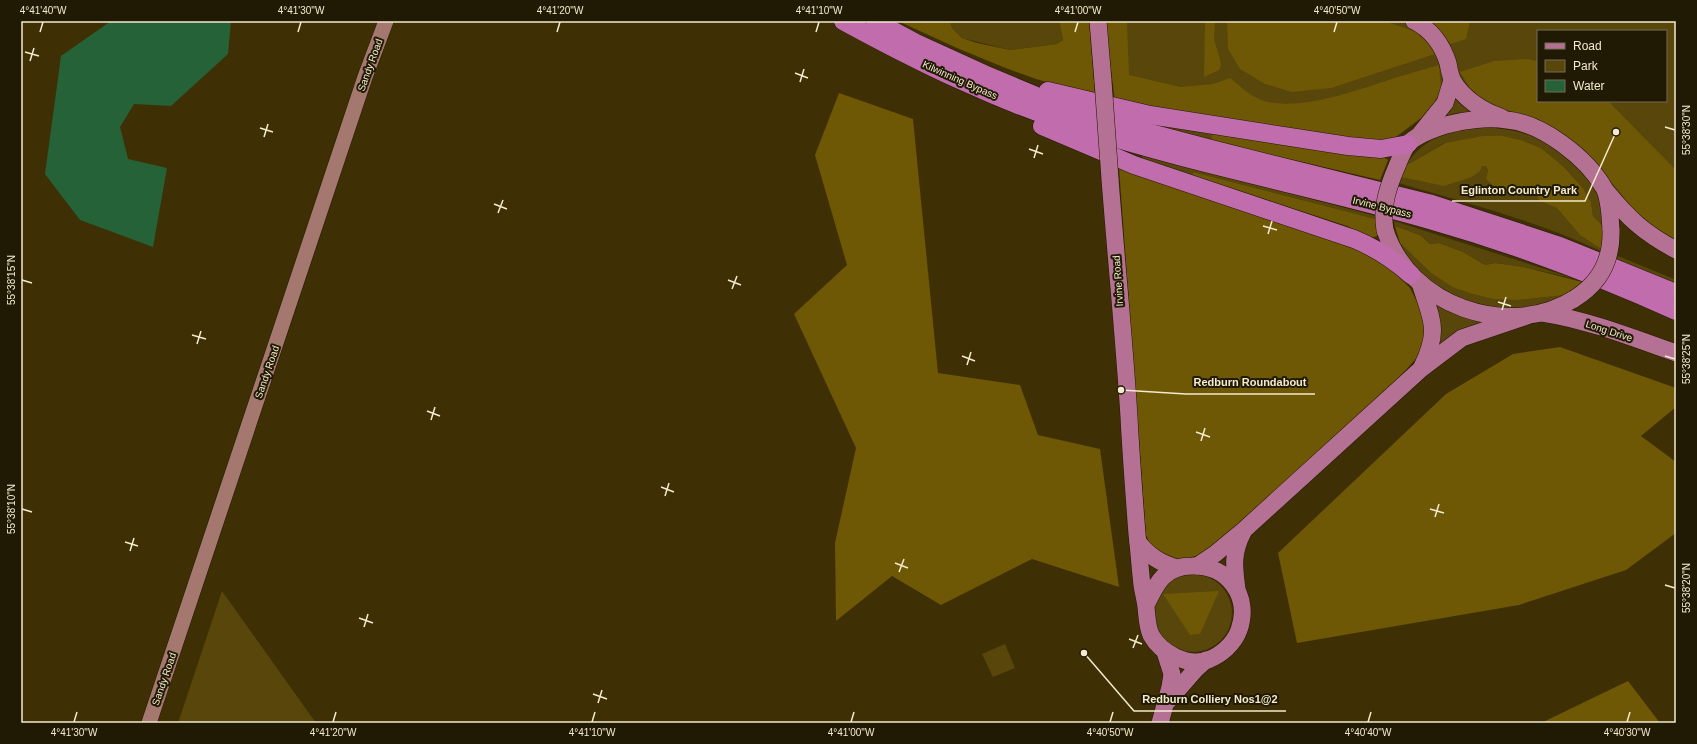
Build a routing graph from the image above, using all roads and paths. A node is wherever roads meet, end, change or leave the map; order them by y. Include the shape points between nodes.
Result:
1 (386, 21) edge
2 (843, 21) edge
3 (875, 21) edge
4 (1098, 21) edge
5 (1414, 21) edge
6 (940, 72) junction
7 (984, 74) junction
8 (1451, 75) junction
9 (1507, 120) junction
10 (1082, 121) junction
11 (1413, 140) junction
12 (1604, 189) junction
13 (1676, 250) edge
14 (1416, 279) junction
15 (1676, 293) edge
16 (1676, 311) edge
17 (1534, 314) junction
18 (1676, 353) edge
19 (1421, 369) junction
20 (1244, 530) junction
21 (1138, 542) junction
22 (1197, 566) junction
23 (1177, 568) junction
24 (1237, 589) junction
25 (1146, 605) junction
26 (1165, 652) junction
27 (1206, 660) junction
28 (1167, 702) junction
29 (149, 723) edge
30 (1160, 723) edge

1 - 29 main road, Sandy Road
2 - 6 highway, Kilwinning Bypass
3 - 7 highway, Kilwinning Bypass
4 - 21 main road, Irvine Road, bridge
5 - 8 main road via 1438,41
6 - 10 highway, Kilwinning Bypass via 1031,110
6 - 14 highway via 990,104 1134,165 1376,248
7 - 10 highway, Kilwinning Bypass
7 - 11 highway via 1150,115 1348,146 1381,149
8 - 9 main road via 1464,95 1475,105
8 - 11 main road via 1445,103
9 - 11 main road via 1467,120 1436,128
9 - 12 main road via 1543,132 1565,146 1592,172
10 - 15 highway, Irvine Bypass via 1208,148 1432,204 1560,246
10 - 16 highway, Irvine Bypass via 1152,150 1430,220 1537,254 1611,282
11 - 14 main road, bridge via 1397,166 1386,193 1383,220 1390,244
12 - 13 main road via 1647,234
12 - 17 main road, bridge via 1611,230 1610,249 1602,272 1591,286 1565,304
14 - 17 main road via 1435,296 1466,309 1490,315
14 - 19 main road via 1432,319 1433,328 1430,350
17 - 18 main road, Long Drive via 1562,316
17 - 19 main road via 1462,338
19 - 20 main road
20 - 22 main road
20 - 24 main road via 1234,556
21 - 23 main road via 1151,557 1162,564
21 - 25 main road, Irvine Road
22 - 23 main road
22 - 24 main road via 1216,569
23 - 25 main road via 1164,576 1155,586
24 - 27 main road via 1242,618 1238,632 1219,654
25 - 26 main road via 1146,617 1151,634
26 - 27 main road via 1180,659
26 - 28 main road via 1172,674
27 - 28 main road
28 - 30 main road

